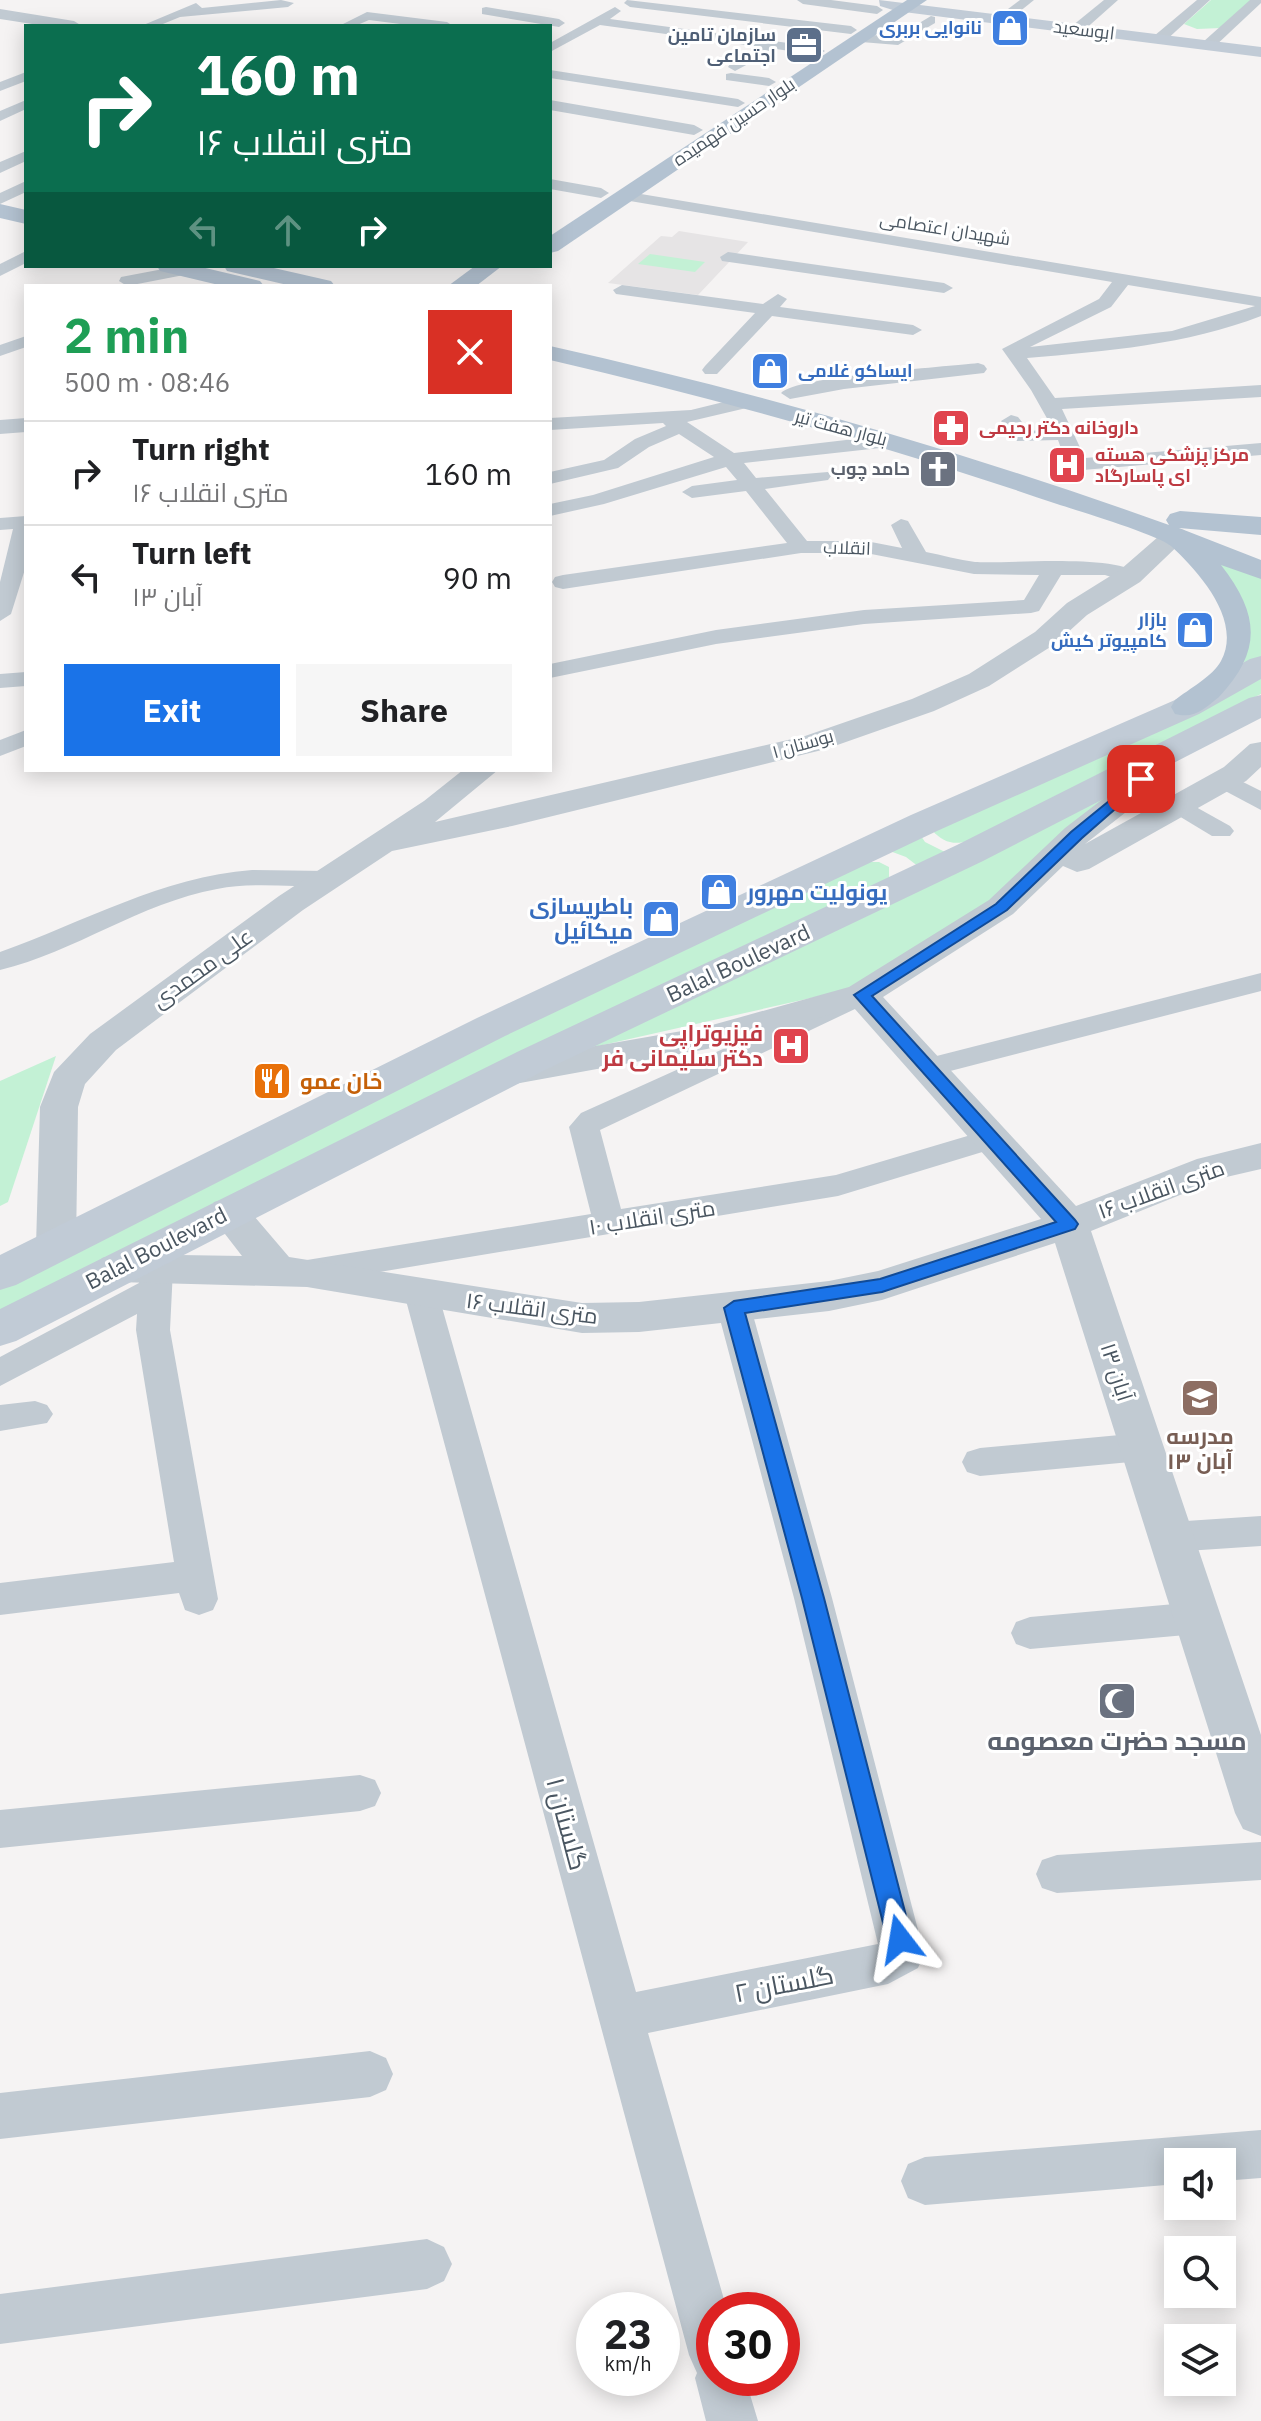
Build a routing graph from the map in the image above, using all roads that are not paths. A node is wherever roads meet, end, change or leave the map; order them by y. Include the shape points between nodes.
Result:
1 (214, 0) edge
2 (803, 0) edge
3 (936, 0) edge
4 (1028, 0) edge
5 (1112, 0) edge
6 (1204, 0) edge
7 (1257, 0) edge
8 (511, 1) edge
9 (633, 1) edge
10 (288, 3) dead end
11 (894, 5) edge
12 (250, 6) junction
13 (571, 12) dead end
14 (177, 14) junction
15 (0, 16) edge
16 (1004, 18) junction
17 (463, 20) edge
18 (931, 20) dead end
19 (598, 21) junction
20 (559, 23) dead end
21 (37, 24) edge
22 (59, 24) edge
23 (152, 24) edge
24 (210, 24) edge
25 (349, 24) edge
26 (1176, 24) junction
27 (1050, 25) junction
28 (1077, 29) junction
29 (1226, 29) junction
30 (856, 34) junction
31 (1159, 39) junction
32 (774, 45) junction
33 (1208, 45) junction
34 (552, 47) edge
35 (818, 51) junction
36 (1261, 52) edge
37 (552, 74) edge
38 (24, 77) edge
39 (769, 82) junction
40 (0, 88) edge
41 (24, 93) edge
42 (738, 103) junction
43 (24, 105) edge
44 (552, 107) edge
45 (0, 117) edge
46 (690, 133) junction
47 (24, 156) edge
48 (0, 168) edge
49 (552, 184) edge
50 (24, 187) edge
51 (601, 193) junction
52 (623, 196) junction
53 (24, 199) edge
54 (0, 200) edge
55 (0, 211) edge
56 (24, 217) edge
57 (552, 226) edge
58 (0, 228) edge
59 (841, 232) junction
60 (24, 234) edge
61 (552, 245) edge
62 (24, 257) edge
63 (728, 257) dead end
64 (137, 268) edge
65 (176, 268) edge
66 (808, 268) junction
67 (0, 271) edge
68 (250, 272) edge
69 (497, 275) edge
70 (1124, 279) junction
71 (123, 283) edge
72 (313, 284) edge
73 (467, 284) edge
74 (944, 288) dead end
75 (622, 290) dead end
76 (1261, 302) edge
77 (768, 310) junction
78 (1261, 310) edge
79 (1175, 318) dead end
80 (1214, 326) junction
81 (913, 330) dead end
82 (552, 336) edge
83 (24, 342) edge
84 (0, 351) edge
85 (1013, 351) junction
86 (552, 353) edge
87 (978, 369) dead end
88 (711, 370) junction
89 (1261, 391) edge
90 (790, 393) junction
91 (748, 402) junction
92 (1051, 404) junction
93 (608, 421) junction
94 (1011, 421) dead end
95 (674, 423) junction
96 (552, 424) edge
97 (24, 425) edge
98 (0, 427) edge
99 (1065, 434) junction
100 (24, 441) edge
101 (889, 441) junction
102 (0, 442) edge
103 (588, 442) dead end
104 (1261, 449) edge
105 (730, 459) junction
106 (1072, 472) junction
107 (821, 476) dead end
108 (552, 478) edge
109 (752, 486) junction
110 (692, 492) dead end
111 (552, 510) edge
112 (24, 522) edge
113 (0, 524) edge
114 (901, 525) dead end
115 (1261, 526) edge
116 (1178, 528) junction
117 (23, 544) edge
118 (801, 547) junction
119 (1261, 548) edge
120 (918, 557) junction
121 (1055, 567) junction
122 (1261, 570) edge
123 (13, 576) edge
124 (1130, 576) junction
125 (563, 582) dead end
126 (24, 608) edge
127 (1, 611) edge
128 (1261, 666) edge
129 (552, 671) edge
130 (24, 679) edge
131 (0, 681) edge
132 (1261, 705) edge
133 (1187, 707) junction
134 (24, 738) edge
135 (0, 749) edge
136 (1261, 751) edge
137 (1163, 757) junction
138 (480, 772) edge
139 (1223, 780) junction
140 (1261, 802) edge
141 (1178, 805) junction
142 (1221, 831) dead end
143 (383, 843) junction
144 (866, 851) junction
145 (327, 879) junction
146 (913, 881) junction
147 (1001, 907) junction
148 (0, 962) edge
149 (1261, 982) edge
150 (862, 995) junction
151 (927, 1068) junction
152 (505, 1073) junction
153 (991, 1139) junction
154 (1261, 1156) edge
155 (228, 1212) junction
156 (609, 1224) junction
157 (1069, 1224) junction
158 (56, 1246) junction
159 (292, 1271) junction
160 (0, 1274) edge
161 (142, 1276) junction
162 (421, 1293) junction
163 (734, 1308) junction
164 (0, 1329) edge
165 (0, 1373) edge
166 (35, 1414) dead end
167 (0, 1418) edge
168 (1141, 1447) junction
169 (980, 1462) dead end
170 (1261, 1531) edge
171 (1171, 1537) junction
172 (0, 1599) edge
173 (1197, 1618) junction
174 (1030, 1633) dead end
175 (1253, 1762) edge
176 (360, 1793) dead end
177 (1261, 1813) edge
178 (0, 1829) edge
179 (1261, 1861) edge
180 (1057, 1874) dead end
181 (621, 2017) junction
182 (370, 2074) dead end
183 (0, 2116) edge
184 (1261, 2154) edge
185 (925, 2181) dead end
186 (427, 2264) dead end
187 (697, 2292) edge
188 (0, 2319) edge
189 (725, 2396) edge
190 (732, 2421) edge

1 - 14 street
2 - 11 street
3 - 16 main road via 957,10
4 - 16 street
5 - 28 street
6 - 26 street
7 - 29 street
8 - 13 street
8 - 17 street
9 - 19 street
9 - 30 street
10 - 12 street
11 - 27 main road, ابوسعید
11 - 30 main road, بلوار حسین فهمیده
12 - 14 street
12 - 24 street
14 - 23 street
15 - 21 street
15 - 22 street
16 - 27 main road
17 - 20 street
17 - 25 street via 367,16
18 - 30 street via 898,41
19 - 32 street
19 - 34 street
26 - 29 street via 1205,31
26 - 31 street
27 - 28 main road, ابوسعید
28 - 31 main road, ابوسعید
29 - 33 street
30 - 35 main road, بلوار حسین فهمیده
30 - 52 main road, بلوار حسین فهمیده
31 - 33 main road, ابوسعید
32 - 35 street
32 - 39 street via 733,72
33 - 36 main road, ابوسعید
35 - 39 main road, بلوار حسین فهمیده
37 - 42 street
38 - 40 street
39 - 42 main road, بلوار حسین فهمیده
40 - 41 street
42 - 46 main road, بلوار حسین فهمیده
43 - 45 street
44 - 46 street
46 - 51 main road, بلوار حسین فهمیده
47 - 48 street
49 - 51 street
50 - 54 street
51 - 57 main road, بلوار حسین فهمیده
52 - 59 street, شهیدان اعتصامی
52 - 61 main road, بلوار حسین فهمیده
53 - 54 street
55 - 56 main road
58 - 60 main road
59 - 66 street
59 - 70 street, شهیدان اعتصامی
62 - 67 street
63 - 66 street
64 - 71 street
65 - 68 main road
65 - 71 street
66 - 74 street
66 - 77 street
68 - 72 main road
69 - 73 main road
70 - 76 street, شهیدان اعتصامی
70 - 85 street via 1105,303
75 - 77 street
77 - 81 street
77 - 88 street
78 - 80 street
79 - 80 street
80 - 85 street via 1177,336
82 - 88 main road, بلوار هفت تیر
83 - 84 street
85 - 92 street
86 - 91 main road, بلوار هفت تیر
87 - 90 street
88 - 90 main road, بلوار هفت تیر
89 - 92 street
90 - 106 main road, بلوار هفت تیر
91 - 95 street
91 - 101 main road, بلوار هفت تیر
92 - 99 street
93 - 95 street
93 - 96 street
93 - 103 street
94 - 99 street via 1024,437
95 - 105 street
95 - 108 street via 611,464
97 - 98 street
99 - 106 street
100 - 102 street
101 - 105 street
101 - 116 main road, بلوار هفت تیر
104 - 106 street
105 - 109 street
105 - 111 street
106 - 116 main road, بلوار هفت تیر
107 - 109 street
109 - 110 street
109 - 118 street
112 - 113 street
114 - 120 street
115 - 116 main road
116 - 119 main road, بلوار هفت تیر
116 - 122 main road, بلوار هفت تیر
116 - 124 street, بوستان ۱
116 - 133 main road via 1219,580 1236,611 1240,640 1237,662
117 - 123 street
118 - 120 street, انقلاب via 866,547
118 - 125 street, انقلاب
120 - 121 street, انقلاب via 974,568
121 - 124 street, انقلاب via 1106,569
121 - 129 street via 1031,606 864,617 731,635
123 - 127 street
124 - 143 street, بوستان ۱ via 979,680 923,705 815,743
126 - 127 street
128 - 133 main road, Balal Boulevard
130 - 131 street
132 - 137 main road, Balal Boulevard
133 - 144 main road, Balal Boulevard
134 - 135 street
136 - 139 street
137 - 146 main road, Balal Boulevard
137 - 147 street
138 - 143 street, علی محمدی
139 - 140 street
139 - 141 street
141 - 142 street
141 - 147 street
143 - 145 street, علی محمدی
144 - 146 main road via 907,863
144 - 158 main road, Balal Boulevard via 491,1027
145 - 148 street via 214,881 128,908
145 - 158 street, علی محمدی via 103,1042 67,1080 59,1107
146 - 152 main road, Balal Boulevard
147 - 150 street
149 - 151 street
150 - 151 street, ۱۳ آبان
150 - 152 street via 707,1038
150 - 156 street via 584,1127
151 - 153 street, ۱۳ آبان
152 - 155 main road, Balal Boulevard
153 - 156 street, ۱۰ متری انقلاب via 838,1185
153 - 157 street, ۱۳ آبان
154 - 157 street, ۱۶ متری انقلاب via 1211,1168
155 - 159 street
155 - 161 main road, Balal Boulevard
156 - 159 street, ۱۰ متری انقلاب
157 - 163 street, ۱۶ متری انقلاب via 882,1285
157 - 168 street, ۱۳ آبان
158 - 160 main road, Balal Boulevard
159 - 161 street, ۱۶ متری انقلاب
159 - 162 street, ۱۶ متری انقلاب
161 - 164 main road, Balal Boulevard
161 - 165 street
161 - 172 street via 198,1587
162 - 163 street, ۱۶ متری انقلاب via 582,1318
162 - 181 street, گلستان ۱
163 - 181 street, گلستان ۲ via 902,1953 888,1963
166 - 167 street
168 - 169 street
168 - 171 street, ۱۳ آبان
170 - 171 street
171 - 173 street, ۱۳ آبان
173 - 174 street
173 - 175 street, ۱۳ آبان
175 - 177 street, ۱۳ آبان
176 - 178 street
179 - 180 street
181 - 187 street, گلستان ۱
182 - 183 street
184 - 185 street
186 - 188 street
189 - 190 street

